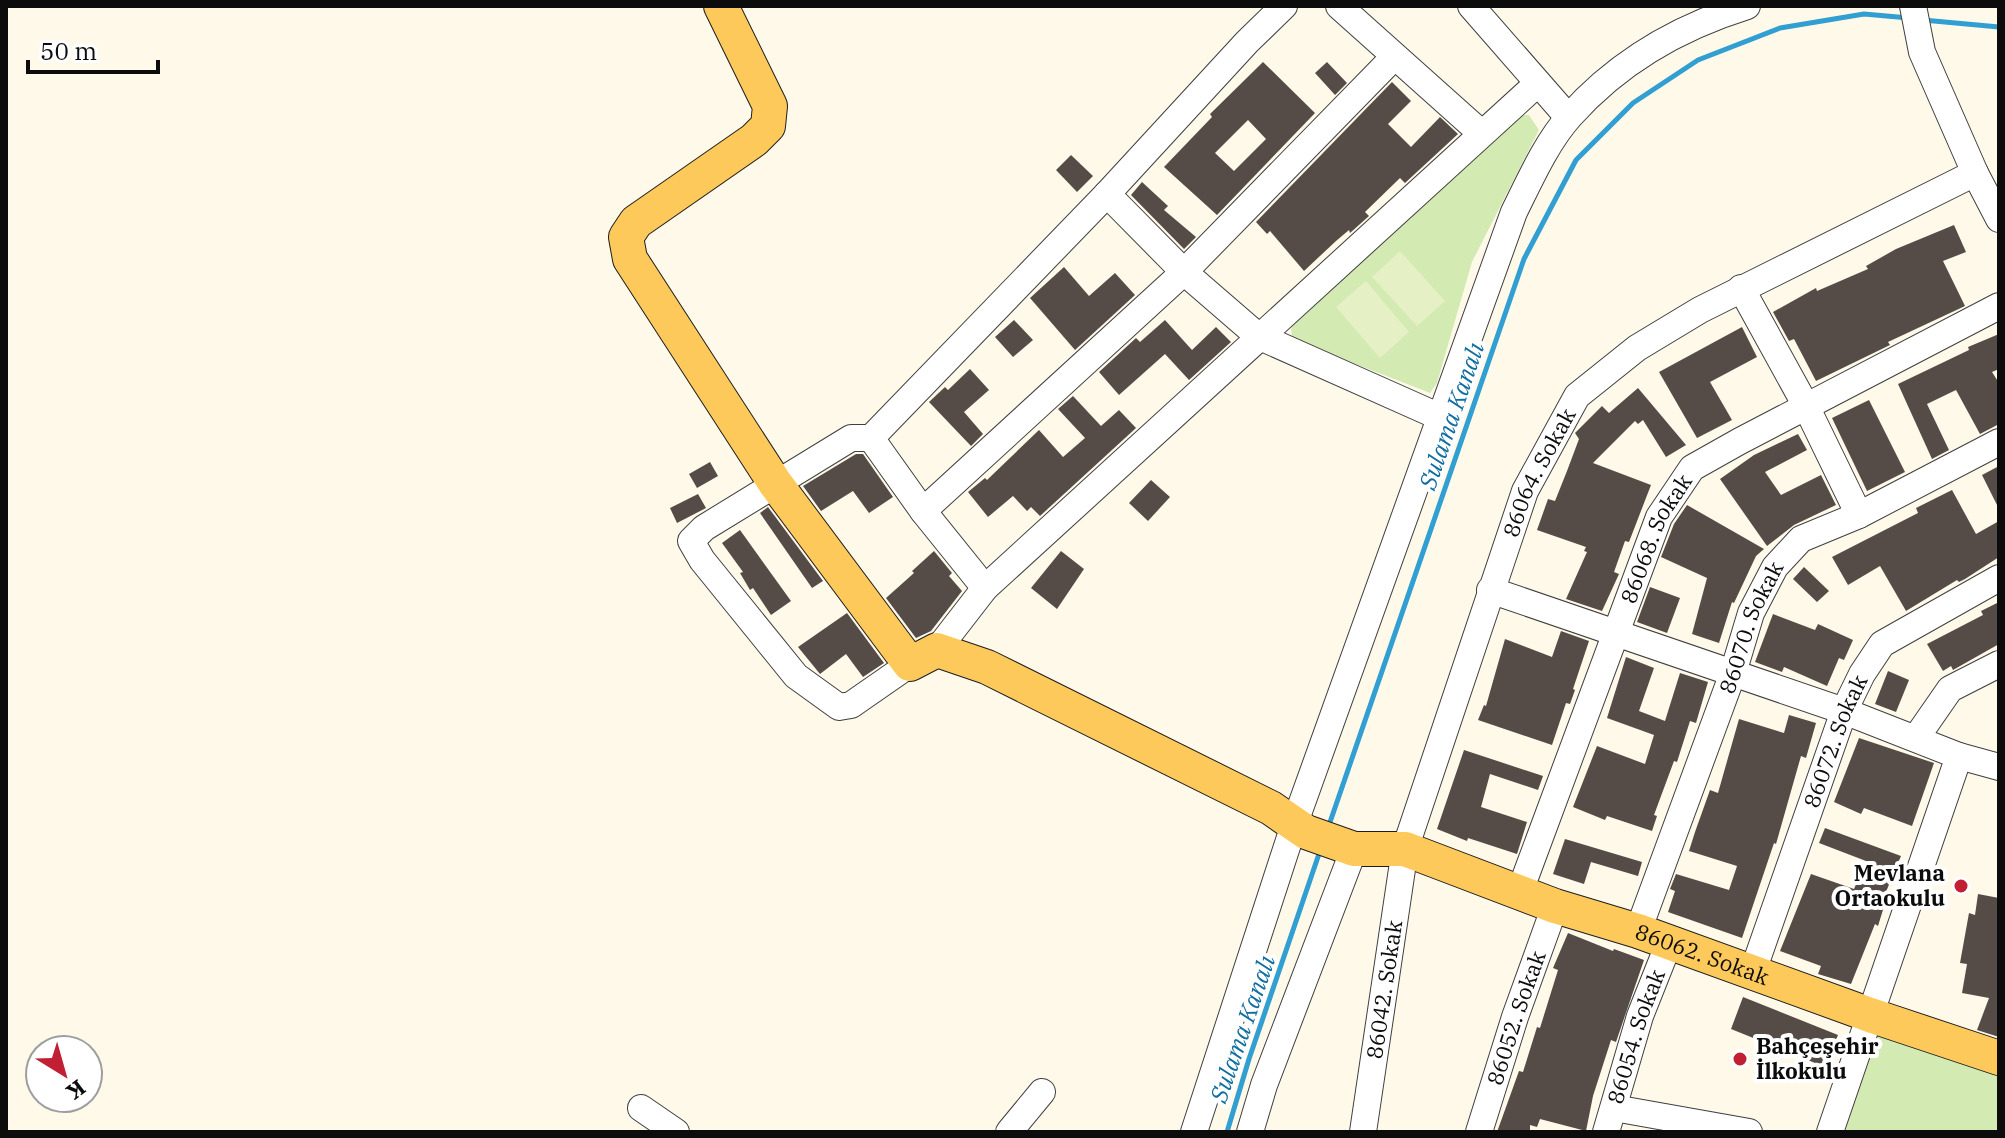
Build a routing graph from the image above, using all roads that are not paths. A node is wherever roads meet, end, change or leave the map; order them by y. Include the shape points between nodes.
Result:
1 (721, 6) edge
2 (1284, 6) edge
3 (1339, 6) edge
4 (1471, 6) edge
5 (1747, 6) edge
6 (1913, 6) edge
7 (1394, 57) junction
8 (1537, 84) junction
9 (1568, 117) junction
10 (1481, 133) junction
11 (1975, 173) junction
12 (1107, 194) junction
13 (1999, 219) edge
14 (1184, 272) junction
15 (1741, 288) junction
16 (1999, 306) edge
17 (1258, 336) junction
18 (1806, 406) junction
19 (1440, 417) junction
20 (871, 438) junction
21 (1999, 442) edge
22 (775, 483) junction
23 (923, 511) junction
24 (1859, 515) junction
25 (1999, 578) edge
26 (985, 588) junction
27 (1490, 590) junction
28 (1617, 634) junction
29 (924, 657) junction
30 (1999, 664) edge
31 (1733, 673) junction
32 (1844, 711) junction
33 (1916, 738) junction
34 (1959, 756) junction
35 (1999, 767) edge
36 (1300, 828) junction
37 (1348, 847) junction
38 (1405, 849) junction
39 (1520, 891) junction
40 (1555, 906) junction
41 (1653, 937) junction
42 (1753, 971) junction
43 (1870, 1015) junction
44 (1999, 1058) edge
45 (1042, 1092) dead end
46 (641, 1108) dead end
47 (1610, 1120) edge
48 (676, 1132) edge
49 (1009, 1132) edge
50 (1194, 1132) edge
51 (1250, 1132) edge
52 (1363, 1132) edge
53 (1479, 1132) edge
54 (1749, 1132) edge
55 (1830, 1132) edge

1 - 22 main road via 770,106 768,126 636,222 626,237 630,259
2 - 12 street
3 - 7 street
4 - 8 street
5 - 9 street via 1702,20 1621,66
6 - 11 street via 1922,52
7 - 10 street
7 - 14 street
8 - 9 street
8 - 10 street
9 - 19 street via 1514,212
10 - 17 street
11 - 13 street
11 - 15 street, 86064. Sokak
12 - 14 street
12 - 20 street
14 - 17 street
14 - 23 street
15 - 18 street
15 - 27 street, 86064. Sokak via 1637,348 1577,396 1525,491
16 - 18 street, 86068. Sokak
17 - 19 street
17 - 26 street
18 - 24 street
18 - 28 street, 86068. Sokak via 1692,468 1659,517
19 - 36 street
20 - 22 street via 851,438
20 - 23 street
21 - 24 street, 86070. Sokak
22 - 29 main road
22 - 29 street via 691,541 796,676 839,707 851,705
23 - 26 street
24 - 31 street, 86070. Sokak via 1801,539 1775,567 1751,613
25 - 32 street, 86072. Sokak via 1882,644
26 - 29 street
27 - 28 street
27 - 38 street, 86064. Sokak
28 - 31 street
28 - 39 street, 86068. Sokak
29 - 36 main road via 987,667 1271,808
30 - 33 street via 1950,689
31 - 32 street
31 - 41 street, 86070. Sokak
32 - 33 street
32 - 42 street, 86072. Sokak
33 - 34 street
34 - 35 street
34 - 43 street
36 - 37 main road
36 - 50 street
37 - 38 main road
37 - 51 street
38 - 39 main road, 86062. Sokak
38 - 52 street, 86042. Sokak
39 - 40 main road, 86062. Sokak
40 - 41 main road, 86062. Sokak
40 - 53 street, 86052. Sokak
41 - 42 main road, 86062. Sokak
41 - 47 street, 86054. Sokak via 1640,1016
42 - 43 main road, 86062. Sokak
43 - 44 main road, 86062. Sokak
43 - 55 street
45 - 49 street
46 - 48 street
47 - 54 street

